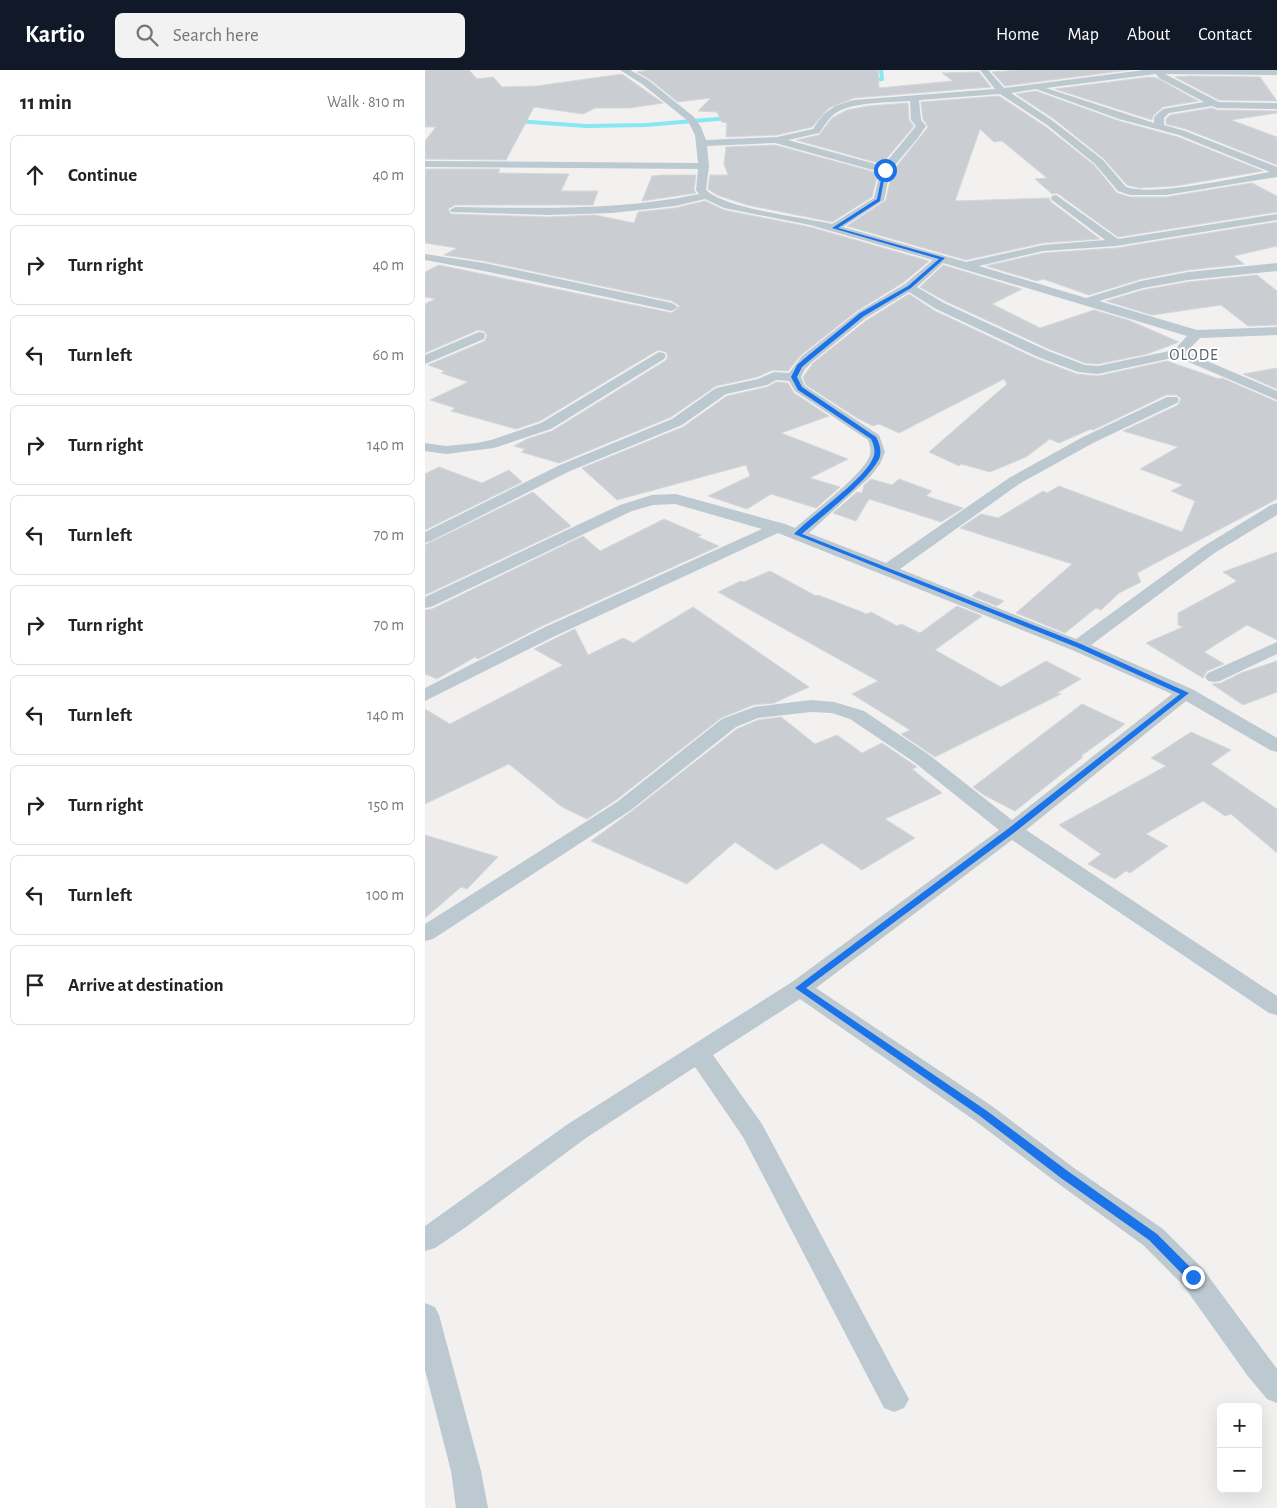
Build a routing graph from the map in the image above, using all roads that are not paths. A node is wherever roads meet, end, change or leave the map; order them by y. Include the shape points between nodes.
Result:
1 (624, 70) edge
2 (985, 70) edge
3 (1157, 70) edge
4 (1277, 72) edge
5 (1033, 87) junction
6 (1002, 91) junction
7 (914, 98) junction
8 (1213, 103) junction
9 (1277, 106) edge
10 (1159, 127) junction
11 (777, 140) junction
12 (702, 142) junction
13 (425, 164) edge
14 (704, 166) junction
15 (885, 170) junction
16 (1277, 173) edge
17 (706, 196) junction
18 (1057, 198) dead end
19 (455, 210) dead end
20 (1277, 217) edge
21 (834, 228) junction
22 (1116, 243) junction
23 (425, 257) edge
24 (943, 258) junction
25 (966, 265) junction
26 (1277, 267) edge
27 (909, 287) junction
28 (1088, 301) junction
29 (672, 307) dead end
30 (1277, 332) edge
31 (1196, 334) junction
32 (479, 336) dead end
33 (1178, 353) junction
34 (659, 356) dead end
35 (425, 360) edge
36 (794, 377) junction
37 (1277, 396) edge
38 (1172, 400) dead end
39 (425, 448) edge
40 (1277, 508) edge
41 (779, 528) junction
42 (798, 534) junction
43 (425, 538) edge
44 (887, 570) junction
45 (425, 603) edge
46 (1078, 646) junction
47 (1277, 647) edge
48 (1213, 678) dead end
49 (1185, 693) junction
50 (425, 695) edge
51 (1277, 746) edge
52 (1012, 830) junction
53 (425, 934) edge
54 (800, 988) junction
55 (1277, 1007) edge
56 (698, 1052) junction
57 (425, 1240) edge
58 (425, 1315) edge
59 (1277, 1390) edge
60 (894, 1399) dead end
61 (471, 1508) edge

1 - 12 street via 645,82 695,122
2 - 6 street
3 - 4 street
3 - 5 street
3 - 8 street via 1162,76
5 - 6 street
5 - 10 street
6 - 7 street
6 - 16 street via 1050,123 1130,192 1166,192
7 - 11 street via 845,105 828,114 816,131
7 - 15 street via 916,120 921,126
8 - 9 street
8 - 10 street via 1166,111 1159,117
10 - 16 street via 1214,145
11 - 12 street
11 - 15 street
12 - 14 street
13 - 14 street
14 - 17 street via 701,190
15 - 21 street via 879,200
17 - 19 street via 622,210
17 - 21 street via 728,206
18 - 22 street
20 - 22 street
21 - 24 street
22 - 25 street via 1043,248
23 - 29 street
24 - 25 street
24 - 27 street
25 - 28 street
26 - 28 street via 1188,276 1141,285
27 - 33 street via 940,306 1075,367 1098,370
27 - 36 street via 862,314 807,359
28 - 31 street
30 - 31 street
31 - 33 street
32 - 35 street
33 - 37 street
34 - 39 street via 546,426 494,444 446,450
36 - 42 street via 800,388 874,438 877,446 877,458 862,477
36 - 43 street via 774,376 762,382 721,391 677,422 565,468
38 - 44 street via 1014,481
40 - 46 street via 1210,549
41 - 42 street
41 - 45 street via 676,499 652,500 626,508
41 - 50 street via 549,632
42 - 44 street
44 - 46 street
46 - 49 street
47 - 48 street
49 - 51 street
49 - 52 street
52 - 53 street via 921,758 857,715 811,706 763,712 729,723 624,806
52 - 54 street
52 - 55 street
54 - 56 street
54 - 59 street via 983,1113 1153,1237 1193,1277
56 - 57 street via 577,1131
56 - 60 street via 753,1131
58 - 61 street via 466,1471

